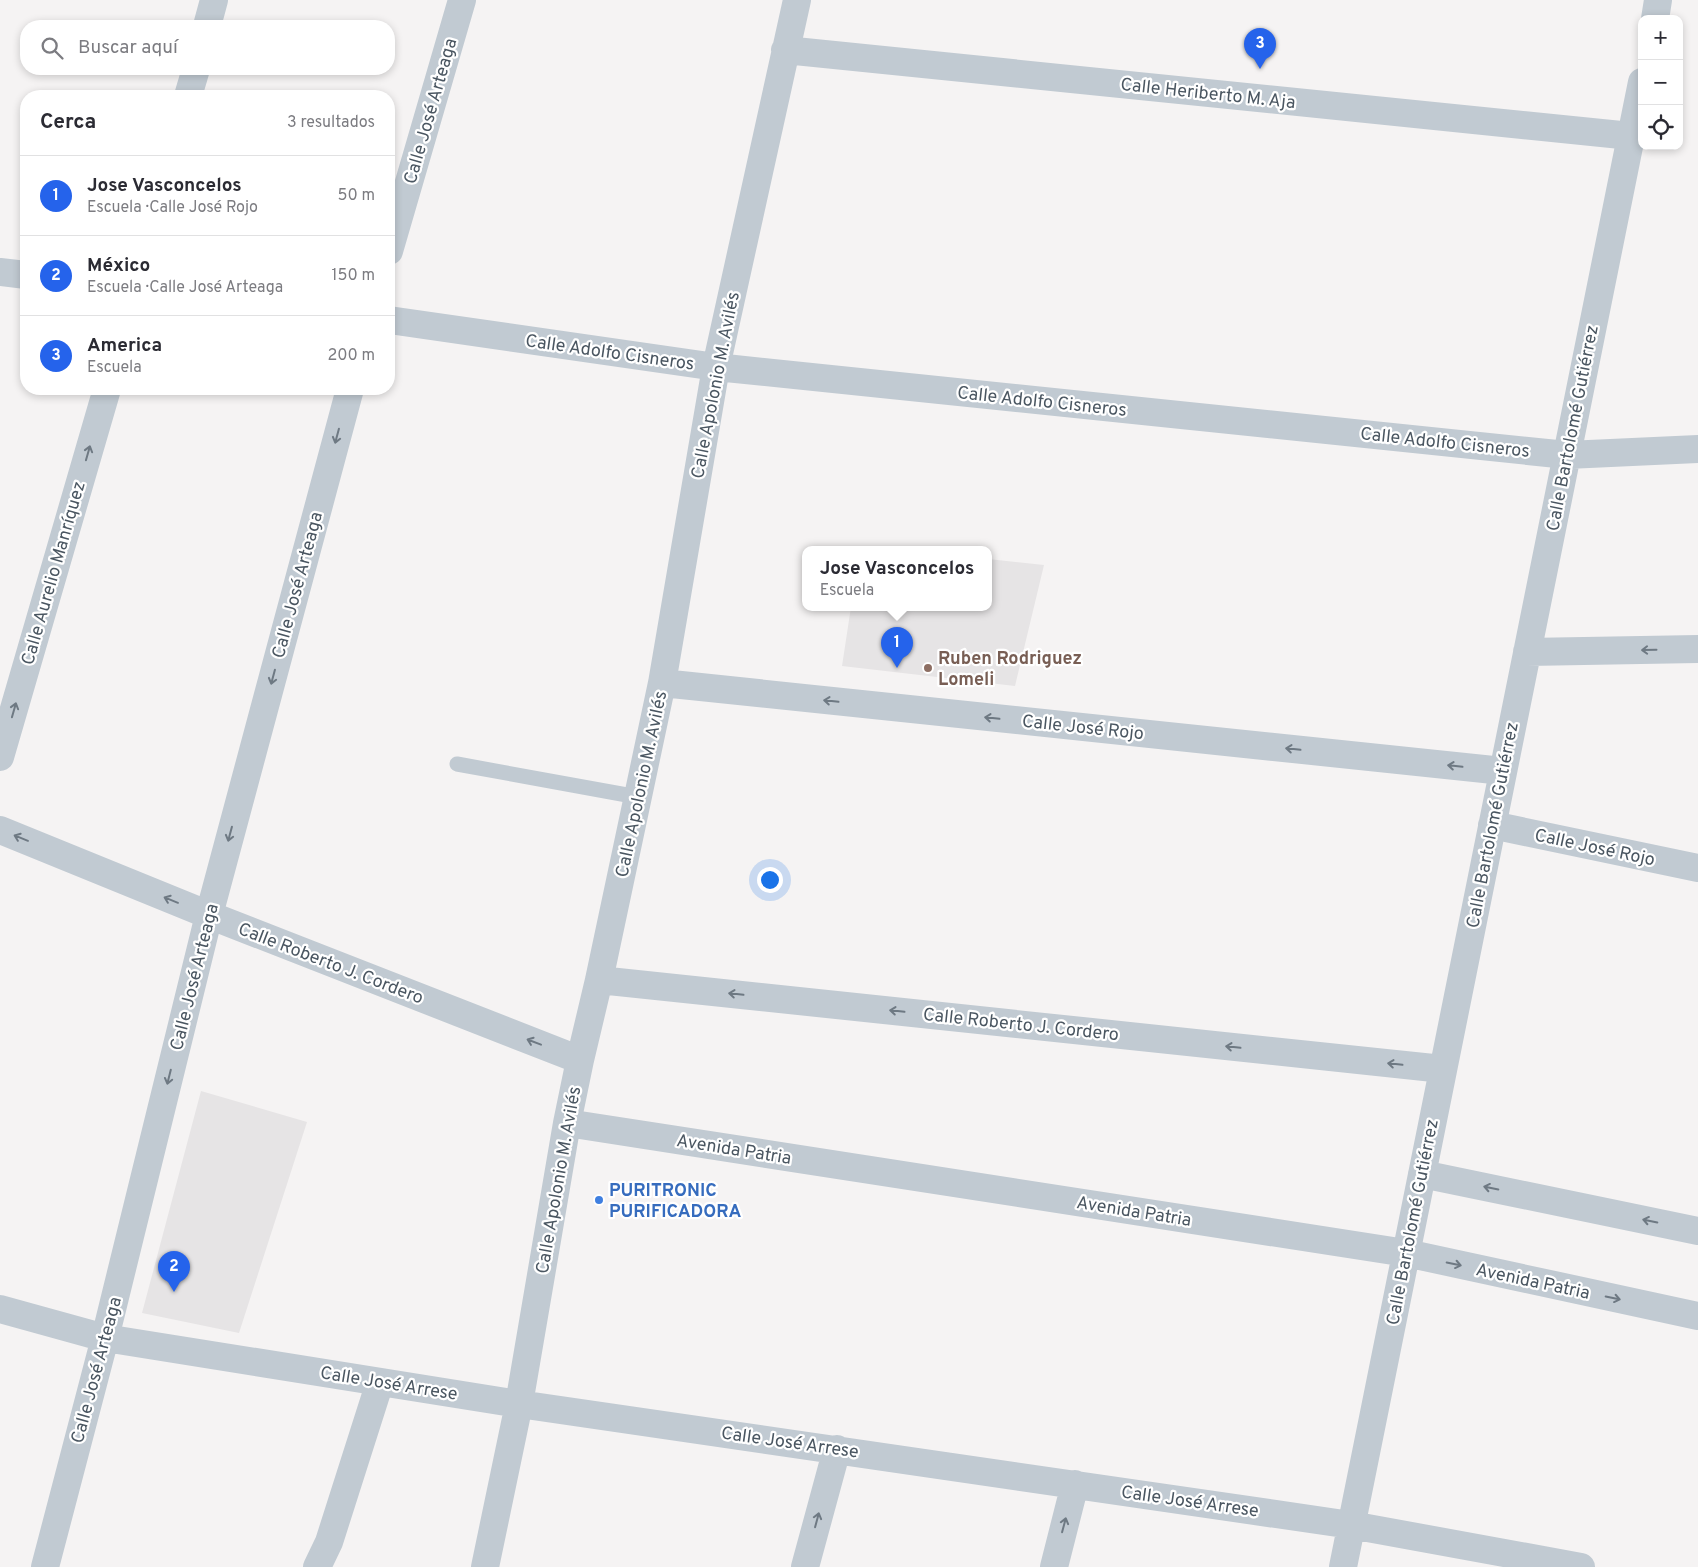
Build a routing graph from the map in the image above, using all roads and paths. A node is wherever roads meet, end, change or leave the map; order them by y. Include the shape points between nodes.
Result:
1 (214, 0) edge
2 (462, 0) edge
3 (797, 0) edge
4 (1658, 0) edge
5 (1656, 15) edge
6 (209, 20) edge
7 (785, 50) junction
8 (194, 75) edge
9 (190, 90) edge
10 (1638, 102) edge
11 (1631, 136) junction
12 (395, 230) edge
13 (0, 272) edge
14 (20, 274) edge
15 (395, 321) edge
16 (716, 367) junction
17 (105, 395) edge
18 (348, 395) edge
19 (1698, 449) edge
20 (1566, 455) junction
21 (1698, 649) edge
22 (1527, 652) junction
23 (662, 683) junction
24 (0, 756) edge
25 (457, 764) dead end
26 (1503, 771) junction
27 (638, 798) junction
28 (1492, 825) junction
29 (0, 830) edge
30 (1698, 868) edge
31 (209, 916) junction
32 (599, 980) junction
33 (580, 1060) junction
34 (1443, 1069) junction
35 (567, 1123) junction
36 (1422, 1174) junction
37 (1698, 1231) edge
38 (1406, 1253) junction
39 (0, 1309) edge
40 (1698, 1316) edge
41 (105, 1338) junction
42 (380, 1382) junction
43 (519, 1404) junction
44 (837, 1449) junction
45 (1075, 1484) junction
46 (1351, 1525) junction
47 (44, 1567) edge
48 (317, 1567) edge
49 (485, 1567) edge
50 (805, 1567) edge
51 (1054, 1567) edge
52 (1343, 1567) edge
53 (1581, 1567) edge

1 - 6 street
2 - 12 street, Calle José Arteaga
3 - 7 street, Calle Apolonio M. Avilés
4 - 5 street
7 - 11 street, Calle Heriberto M. Aja
7 - 16 street, Calle Apolonio M. Avilés
8 - 9 street
10 - 11 street, Calle Bartolomé Gutiérrez
11 - 20 street, Calle Bartolomé Gutiérrez
13 - 14 street
15 - 16 street, Calle Adolfo Cisneros
16 - 20 street, Calle Adolfo Cisneros
16 - 23 street, Calle Apolonio M. Avilés
24 -> 17 street, Calle Aurelio Manríquez
18 -> 31 street, Calle José Arteaga
19 - 20 street, Calle Adolfo Cisneros
20 - 22 street, Calle Bartolomé Gutiérrez
21 -> 22 street
22 - 26 street, Calle Bartolomé Gutiérrez
26 -> 23 street, Calle José Rojo
23 - 27 street, Calle Apolonio M. Avilés
25 - 27 lane
26 - 28 street, Calle Bartolomé Gutiérrez
27 - 32 street, Calle Apolonio M. Avilés
28 - 30 street, Calle José Rojo
28 - 34 street, Calle Bartolomé Gutiérrez
31 -> 29 street, Calle Roberto J. Cordero
33 -> 31 street, Calle Roberto J. Cordero
31 -> 41 street, Calle José Arteaga
32 - 33 street, Calle Apolonio M. Avilés
34 -> 32 street, Calle Roberto J. Cordero
33 - 35 street, Calle Apolonio M. Avilés
34 - 36 street, Calle Bartolomé Gutiérrez
35 - 38 street, Avenida Patria
35 - 43 street, Calle Apolonio M. Avilés
37 -> 36 street
36 - 38 street, Calle Bartolomé Gutiérrez
38 -> 40 street, Avenida Patria
38 - 46 street, Calle Bartolomé Gutiérrez
39 - 41 street, Calle José Arrese
41 - 42 street, Calle José Arrese
41 - 47 street, Calle José Arteaga
42 - 43 street, Calle José Arrese
42 - 48 street
43 - 44 street, Calle José Arrese
43 - 49 street, Calle Apolonio M. Avilés
44 - 45 street, Calle José Arrese
50 -> 44 street
45 - 46 street, Calle José Arrese
51 -> 45 street
46 - 52 street, Calle Bartolomé Gutiérrez
46 - 53 street, Calle José Arrese

